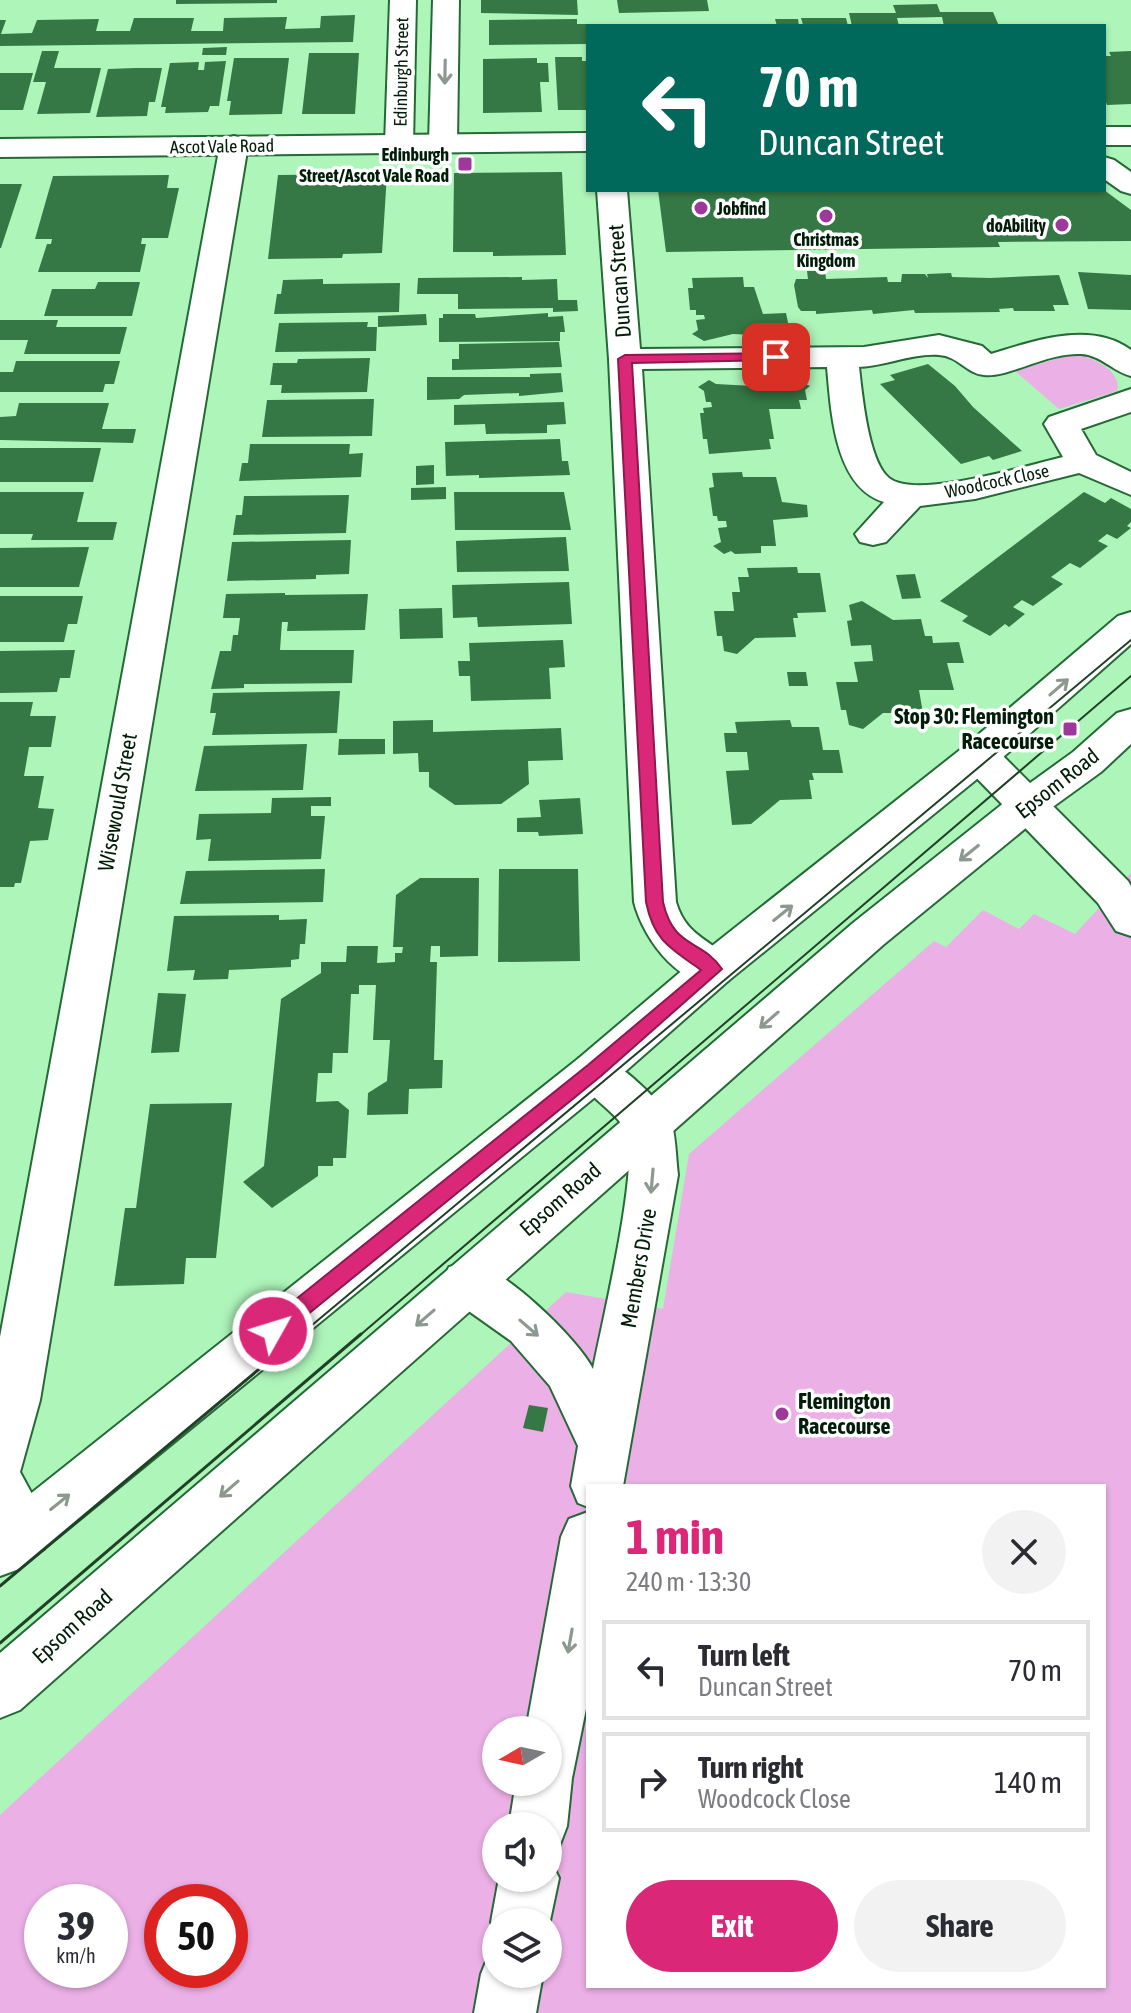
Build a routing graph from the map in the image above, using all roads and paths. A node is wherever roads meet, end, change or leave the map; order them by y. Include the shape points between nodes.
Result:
1 (403, 0) edge
2 (446, 0) edge
3 (1106, 136) edge
4 (1131, 136) edge
5 (586, 142) edge
6 (443, 143) junction
7 (399, 144) junction
8 (234, 145) junction
9 (0, 148) edge
10 (1106, 167) edge
11 (1131, 185) edge
12 (612, 192) edge
13 (842, 357) junction
14 (625, 359) junction
15 (1131, 366) edge
16 (1131, 399) edge
17 (1083, 462) junction
18 (1131, 485) edge
19 (909, 497) junction
20 (873, 534) dead end
21 (1131, 624) edge
22 (1131, 722) edge
23 (979, 756) junction
24 (1029, 804) junction
25 (1131, 920) edge
26 (713, 969) junction
27 (595, 1071) junction
28 (649, 1124) junction
29 (466, 1282) junction
30 (0, 1459) edge
31 (600, 1466) edge
32 (0, 1486) edge
33 (13, 1541) edge
34 (586, 1548) edge
35 (0, 1690) edge
36 (557, 1716) edge
37 (509, 1988) edge
38 (505, 2013) edge

1 - 7 street, Edinburgh Street
2 -> 6 street, Edinburgh Street
3 - 4 street
5 - 6 street, Ascot Vale Road
6 - 7 street, Ascot Vale Road
7 - 8 street, Ascot Vale Road
8 - 9 street, Ascot Vale Road
8 - 30 street, Wisewould Street
10 - 11 street
12 - 14 street, Duncan Street
13 - 14 street
13 - 15 street via 939,345 971,353 986,366 1059,344 1077,344 1096,345
13 - 19 street via 859,455 877,486 893,496
14 - 26 street, Duncan Street via 655,902 669,937
16 - 17 street, Woodcock Close via 1061,424
17 - 18 street
17 - 19 street, Woodcock Close via 1005,483
19 - 20 street
23 -> 21 street
22 - 24 street, Epsom Road
23 - 24 street
26 -> 23 street
24 - 25 street via 1113,892
24 -> 28 street, Epsom Road via 868,934
26 - 27 street
27 - 28 street
33 -> 27 street
28 - 29 street, Epsom Road
28 -> 31 street, Members Drive via 654,1175
29 -> 31 street via 529,1326 568,1370
29 -> 35 street, Epsom Road
32 - 33 street
34 -> 36 street
37 - 38 street

